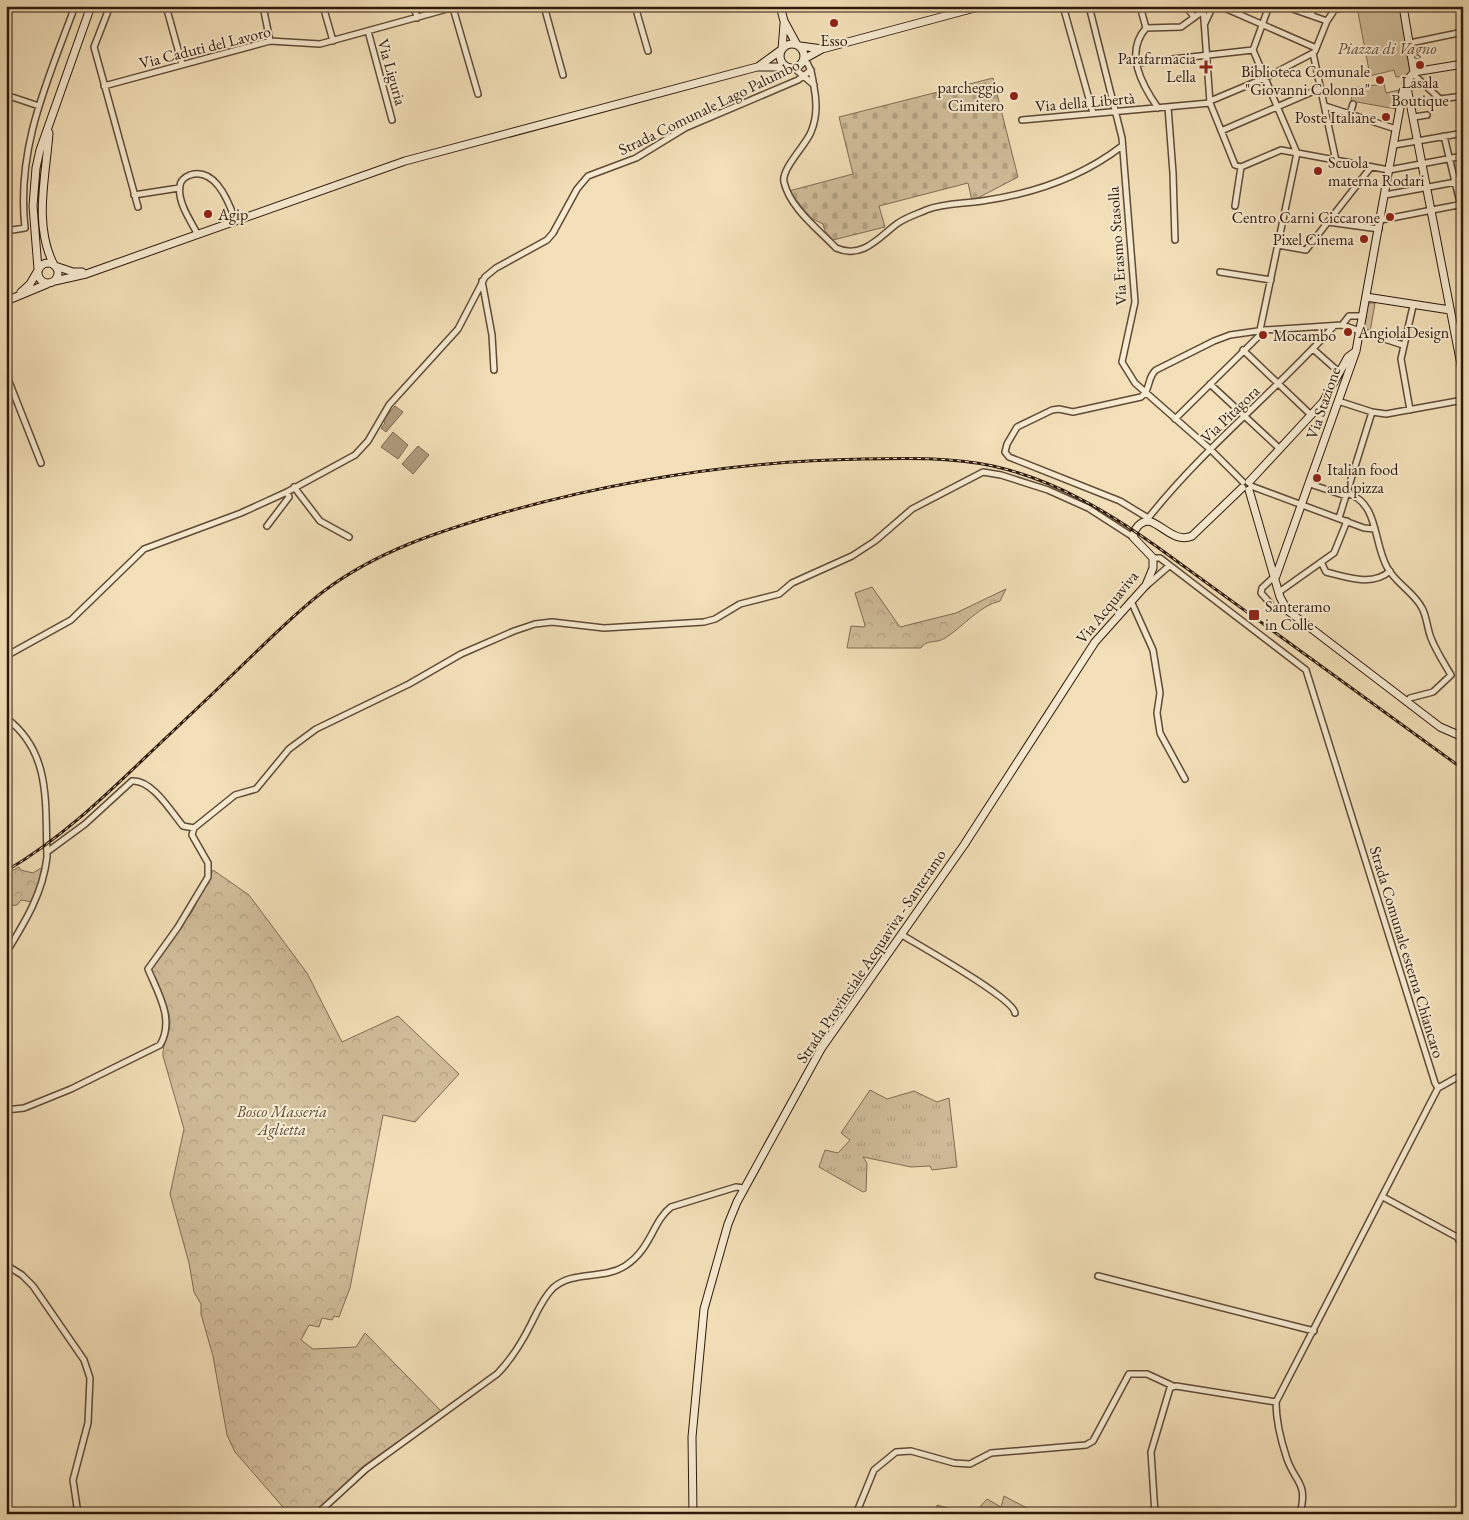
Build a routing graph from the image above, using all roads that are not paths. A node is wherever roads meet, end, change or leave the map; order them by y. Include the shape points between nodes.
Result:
1 (75, 6) edge
2 (91, 6) edge
3 (110, 6) edge
4 (166, 6) edge
5 (263, 6) edge
6 (323, 6) edge
7 (414, 6) edge
8 (544, 6) edge
9 (635, 6) edge
10 (780, 6) edge
11 (982, 6) edge
12 (1063, 6) edge
13 (1089, 6) edge
14 (1140, 6) edge
15 (1186, 6) edge
16 (1212, 6) edge
17 (1220, 6) edge
18 (1269, 6) edge
19 (1284, 6) edge
20 (1314, 6) edge
21 (1351, 6) edge
22 (1403, 6) edge
23 (455, 7) edge
24 (974, 7) edge
25 (1203, 8) edge
26 (1298, 8) edge
27 (1335, 8) edge
28 (1311, 15) junction
29 (1194, 17) junction
30 (417, 18) junction
31 (784, 21) junction
32 (1327, 21) junction
33 (1205, 24) junction
34 (1263, 24) junction
35 (1146, 28) junction
36 (368, 31) junction
37 (1463, 32) edge
38 (270, 41) junction
39 (333, 41) junction
40 (1410, 43) junction
41 (798, 45) junction
42 (782, 49) junction
43 (822, 50) junction
44 (1253, 50) junction
45 (1315, 50) junction
46 (648, 51) dead end
47 (813, 54) junction
48 (1207, 54) junction
49 (804, 59) junction
50 (1137, 63) junction
51 (182, 64) junction
52 (1463, 64) edge
53 (757, 67) junction
54 (791, 68) junction
55 (811, 68) junction
56 (1414, 73) junction
57 (562, 75) dead end
58 (805, 75) junction
59 (1265, 78) junction
60 (814, 85) junction
61 (104, 86) junction
62 (1321, 88) junction
63 (1408, 89) junction
64 (478, 94) dead end
65 (6, 95) edge
66 (1463, 96) edge
67 (1210, 102) junction
68 (1353, 104) dead end
69 (39, 106) junction
70 (1325, 106) junction
71 (1168, 107) junction
72 (1277, 107) junction
73 (1158, 108) junction
74 (1117, 112) junction
75 (1094, 113) junction
76 (1350, 114) junction
77 (1427, 115) dead end
78 (1414, 118) junction
79 (392, 120) dead end
80 (1022, 120) dead end
81 (50, 123) junction
82 (1396, 129) junction
83 (1221, 131) junction
84 (1458, 134) dead end
85 (1444, 136) junction
86 (1418, 141) junction
87 (1394, 145) junction
88 (1122, 146) junction
89 (1297, 153) junction
90 (1463, 156) edge
91 (1449, 159) junction
92 (1336, 161) junction
93 (1422, 164) junction
94 (1238, 166) junction
95 (1371, 167) junction
96 (1390, 170) junction
97 (1463, 179) edge
98 (1455, 181) junction
99 (1427, 187) junction
100 (179, 188) junction
101 (134, 195) junction
102 (1385, 195) junction
103 (1461, 204) edge
104 (1235, 206) dead end
105 (138, 207) dead end
106 (1431, 210) junction
107 (1463, 215) edge
108 (235, 220) junction
109 (1381, 220) junction
110 (1328, 222) junction
111 (1379, 228) junction
112 (6, 231) edge
113 (197, 233) junction
114 (1175, 240) dead end
115 (1278, 245) junction
116 (109, 264) junction
117 (54, 265) junction
118 (38, 270) junction
119 (1220, 272) dead end
120 (482, 280) junction
121 (1271, 280) junction
122 (51, 282) junction
123 (1366, 297) junction
124 (6, 300) edge
125 (1413, 306) junction
126 (1450, 310) junction
127 (1363, 316) junction
128 (1342, 325) junction
129 (1333, 327) junction
130 (1262, 330) junction
131 (1360, 332) junction
132 (1403, 345) junction
133 (1313, 349) junction
134 (1244, 350) junction
135 (1356, 351) junction
136 (1461, 351) edge
137 (494, 370) dead end
138 (1339, 372) junction
139 (6, 374) edge
140 (1463, 375) edge
141 (1210, 384) junction
142 (1279, 385) junction
143 (1146, 393) junction
144 (1463, 400) edge
145 (1338, 401) junction
146 (1410, 410) junction
147 (1372, 412) junction
148 (1311, 415) junction
149 (1246, 417) junction
150 (1175, 419) junction
151 (1280, 448) junction
152 (1211, 450) junction
153 (41, 463) dead end
154 (1310, 484) junction
155 (1247, 486) junction
156 (294, 487) junction
157 (287, 492) junction
158 (1346, 494) junction
159 (1302, 505) junction
160 (1339, 518) junction
161 (1147, 520) junction
162 (1347, 521) junction
163 (267, 526) dead end
164 (1375, 529) junction
165 (1133, 536) junction
166 (349, 537) dead end
167 (1153, 558) junction
168 (1321, 562) junction
169 (1169, 566) junction
170 (1389, 570) junction
171 (1276, 576) junction
172 (1144, 587) junction
173 (1279, 592) junction
174 (1131, 601) junction
175 (1270, 603) dead end
176 (6, 656) edge
177 (1078, 666) joint
178 (1407, 702) junction
179 (6, 718) edge
180 (1463, 737) edge
181 (1186, 779) dead end
182 (194, 828) junction
183 (47, 852) junction
184 (902, 935) junction
185 (6, 953) edge
186 (1015, 1013) dead end
187 (1463, 1074) edge
188 (1438, 1088) junction
189 (6, 1110) edge
190 (744, 1188) junction
191 (1383, 1197) junction
192 (1463, 1246) edge
193 (6, 1265) edge
194 (1098, 1276) dead end
195 (1314, 1331) junction
196 (1173, 1386) junction
197 (1276, 1402) junction
198 (78, 1514) edge
199 (317, 1514) edge
200 (693, 1514) edge
201 (856, 1514) edge
202 (1155, 1514) edge
203 (1300, 1514) edge

1 - 69 street
2 - 81 main road
3 - 61 street via 94,47
4 - 51 street
5 - 38 street
6 - 39 street
7 - 30 street
8 - 57 street
9 - 46 street
10 - 31 main road
11 - 24 main road
12 - 75 street
13 - 74 street, Via Erasmo Stasolla
14 - 35 street
15 - 29 street
16 - 33 street
17 - 34 street
18 - 34 street
19 - 26 street
20 - 28 street
21 - 27 street
22 - 40 main road
23 - 30 street, Via Caduti del Lavoro
23 - 64 street
24 - 43 main road
25 - 29 street
25 - 33 street
26 - 28 street
27 - 32 street
28 - 32 street
29 - 35 street via 1181,27
30 - 36 street, Via Caduti del Lavoro
31 - 41 main road
31 - 42 main road
32 - 45 street
33 - 48 street
34 - 44 street
34 - 45 street
35 - 50 street via 1135,46
36 - 39 street, Via Caduti del Lavoro
36 - 79 street, Via Liguria
37 - 40 street
38 - 39 street, Via Caduti del Lavoro via 315,44
38 - 51 street, Via Caduti del Lavoro
40 - 56 main road
41 - 42 main road via 790,44
41 - 43 main road
41 - 49 main road
42 - 53 main road
42 - 54 main road via 781,61
43 - 47 main road
44 - 48 street
44 - 59 street
45 - 59 street, Via della Libertà
45 - 62 street
47 - 49 main road
47 - 55 street
48 - 50 street
48 - 67 street
49 - 54 main road via 800,66
49 - 55 street
50 - 73 street via 1143,85
51 - 61 street, Via Caduti del Lavoro
52 - 56 main road
53 - 54 main road
53 - 108 main road via 405,161
54 - 58 street
55 - 58 street, Strada Comunale Lago Palumbo
55 - 60 street
56 - 63 main road via 1406,81
56 - 66 street via 1440,99
58 - 60 street
58 - 120 street, Strada Comunale Lago Palumbo via 685,128 636,158 588,176 547,240 496,268
59 - 67 street, Via della Libertà
59 - 72 street
60 - 88 street via 813,128 786,171 784,182 793,201 808,220 841,250 868,247 899,223 934,207 1010,196 1056,182 1096,164
61 - 101 street
62 - 70 street
62 - 72 street
63 - 78 main road
63 - 82 main road, Via Stazione via 1403,91
65 - 69 street
67 - 71 street, Via della Libertà
67 - 83 street
68 - 76 street
69 - 112 street via 24,159 25,228
70 - 76 street
70 - 92 street
71 - 73 street, Via della Libertà
71 - 114 street via 1174,173
72 - 83 street
72 - 89 street
73 - 74 street, Via della Libertà
74 - 75 street, Via della Libertà
74 - 88 street, Via Erasmo Stasolla
75 - 80 street, Via della Libertà
76 - 82 street
77 - 78 street
78 - 86 main road
81 - 117 main road via 43,213 46,246
81 - 118 main road via 40,150 34,182
82 - 87 main road, Via Stazione
83 - 94 street
84 - 85 street
85 - 86 street
85 - 91 street
86 - 87 street
86 - 93 main road
87 - 96 main road, Via Stazione
88 - 143 street, Via Erasmo Stasolla via 1135,302 1122,362 1128,374
89 - 92 street
89 - 94 street via 1281,150
89 - 115 street
90 - 91 street
91 - 93 street
91 - 98 street
92 - 95 street
93 - 96 street
93 - 99 main road
94 - 104 street
95 - 96 street
95 - 110 street
96 - 102 main road, Via Stazione
97 - 98 street
98 - 99 street
98 - 103 street
99 - 102 street
99 - 106 main road
100 - 101 street
100 - 108 street via 190,176 200,175 212,180 228,200
100 - 113 street via 185,211
101 - 105 street
102 - 109 main road, Via Stazione
103 - 106 street
103 - 107 street
106 - 109 street
106 - 126 main road
108 - 113 main road
109 - 111 main road, Via Stazione
110 - 111 street
110 - 115 street via 1306,250
111 - 123 main road, Via Stazione
113 - 116 main road
115 - 121 street
116 - 117 main road via 79,272
116 - 122 main road via 80,276
117 - 118 main road via 45,263
117 - 122 main road via 58,272
118 - 122 main road via 38,278
118 - 124 main road via 26,288
119 - 121 street
120 - 137 street via 492,336
120 - 156 street, Strada Comunale Lago Palumbo via 458,329 385,410 363,448
121 - 130 street
122 - 124 main road
123 - 125 main road
123 - 127 main road, Via Stazione
125 - 126 main road
125 - 132 street
126 - 136 main road
127 - 128 street via 1351,315
127 - 131 main road, Via Stazione
128 - 129 street
128 - 131 street
129 - 130 street
129 - 133 street, Via Pitagora
130 - 134 street
130 - 143 street via 1230,335 1161,367 1152,373
131 - 132 street
131 - 135 main road, Via Stazione
132 - 146 street via 1401,359
133 - 138 street
133 - 142 street, Via Pitagora
134 - 141 street
134 - 142 street
135 - 138 main road
135 - 145 main road, Via Stazione
136 - 140 main road
138 - 148 main road via 1323,402
139 - 153 street
141 - 149 street
141 - 150 street
142 - 148 street
142 - 149 street, Via Pitagora
143 - 150 street, Via Erasmo Stasolla
143 - 161 street via 1080,411 1052,410 1022,423 1010,438 1005,452 1009,457 1131,506
144 - 146 street
145 - 147 street
145 - 154 main road, Via Stazione
146 - 147 street via 1386,414
147 - 158 street
148 - 151 main road
149 - 151 street
149 - 152 street, Via Pitagora
150 - 152 street, Via Erasmo Stasolla
151 - 155 main road
152 - 155 street, Via Erasmo Stasolla
152 - 161 street, Via Pitagora
154 - 158 street
154 - 159 main road, Via Stazione
155 - 159 street
155 - 161 main road via 1202,530 1188,538 1175,536
155 - 171 main road
156 - 157 street, Strada Comunale Lago Palumbo
156 - 166 street via 320,521
157 - 163 street via 289,496
157 - 176 street, Strada Comunale Lago Palumbo via 222,521 144,549 71,620
158 - 160 street
158 - 164 street via 1358,496
159 - 160 street
159 - 171 main road, Via Stazione
160 - 162 street
161 - 165 main road via 1140,524
162 - 164 street
162 - 168 street via 1334,554
164 - 170 street
165 - 167 main road, Via Acquaviva
165 - 182 street via 1088,508 1048,490 984,472 912,509 852,556 792,583 779,594 732,607 715,619 604,628 540,623 461,654 409,684 304,736 284,754 256,789 235,795
167 - 169 street, Strada Comunale esterna Chiancaro via 1160,558
167 - 172 main road, Via Acquaviva via 1153,568
168 - 170 street via 1326,572 1364,580 1382,578
168 - 173 street
169 - 172 street
169 - 188 street, Strada Comunale esterna Chiancaro via 1306,670
170 - 178 street via 1422,607 1430,637 1451,675 1433,692 1410,698
171 - 173 main road
171 - 175 street via 1262,588 1261,593
172 - 174 main road, Via Acquaviva
173 - 178 main road via 1291,614
174 - 177 main road, Via Acquaviva
174 - 181 street via 1154,650 1160,693 1157,713 1160,733
177 - 184 main road, Strada Provinciale Acquaviva - Santeramo
178 - 180 main road via 1440,727
179 - 183 street via 20,729 40,763
182 - 183 street via 183,826 162,799 140,781 132,781 85,824
182 - 189 street via 192,835 210,867 208,878 148,969 167,1021 166,1034 160,1045 71,1090 24,1108
183 - 185 street via 46,870 36,899
184 - 186 street via 982,984 1012,1005
184 - 190 main road, Strada Provinciale Acquaviva - Santeramo via 821,1049
187 - 188 street
188 - 191 street
190 - 199 street via 736,1187 671,1207 644,1250 626,1265 617,1270 570,1278 553,1288 513,1355 497,1374 366,1469
190 - 200 main road, Strada Provinciale Acquaviva - Santeramo via 728,1224 704,1309 692,1427
191 - 192 street via 1457,1236
191 - 195 street
193 - 198 street via 33,1286 88,1369 91,1386 88,1423 73,1480
194 - 195 street
195 - 197 street
196 - 197 street
196 - 201 street via 1147,1374 1129,1374 1093,1440 1086,1446 991,1453 970,1464 954,1463 911,1450 896,1452 874,1470
196 - 202 street via 1168,1392 1152,1444 1150,1462
197 - 203 street via 1285,1452 1302,1488

